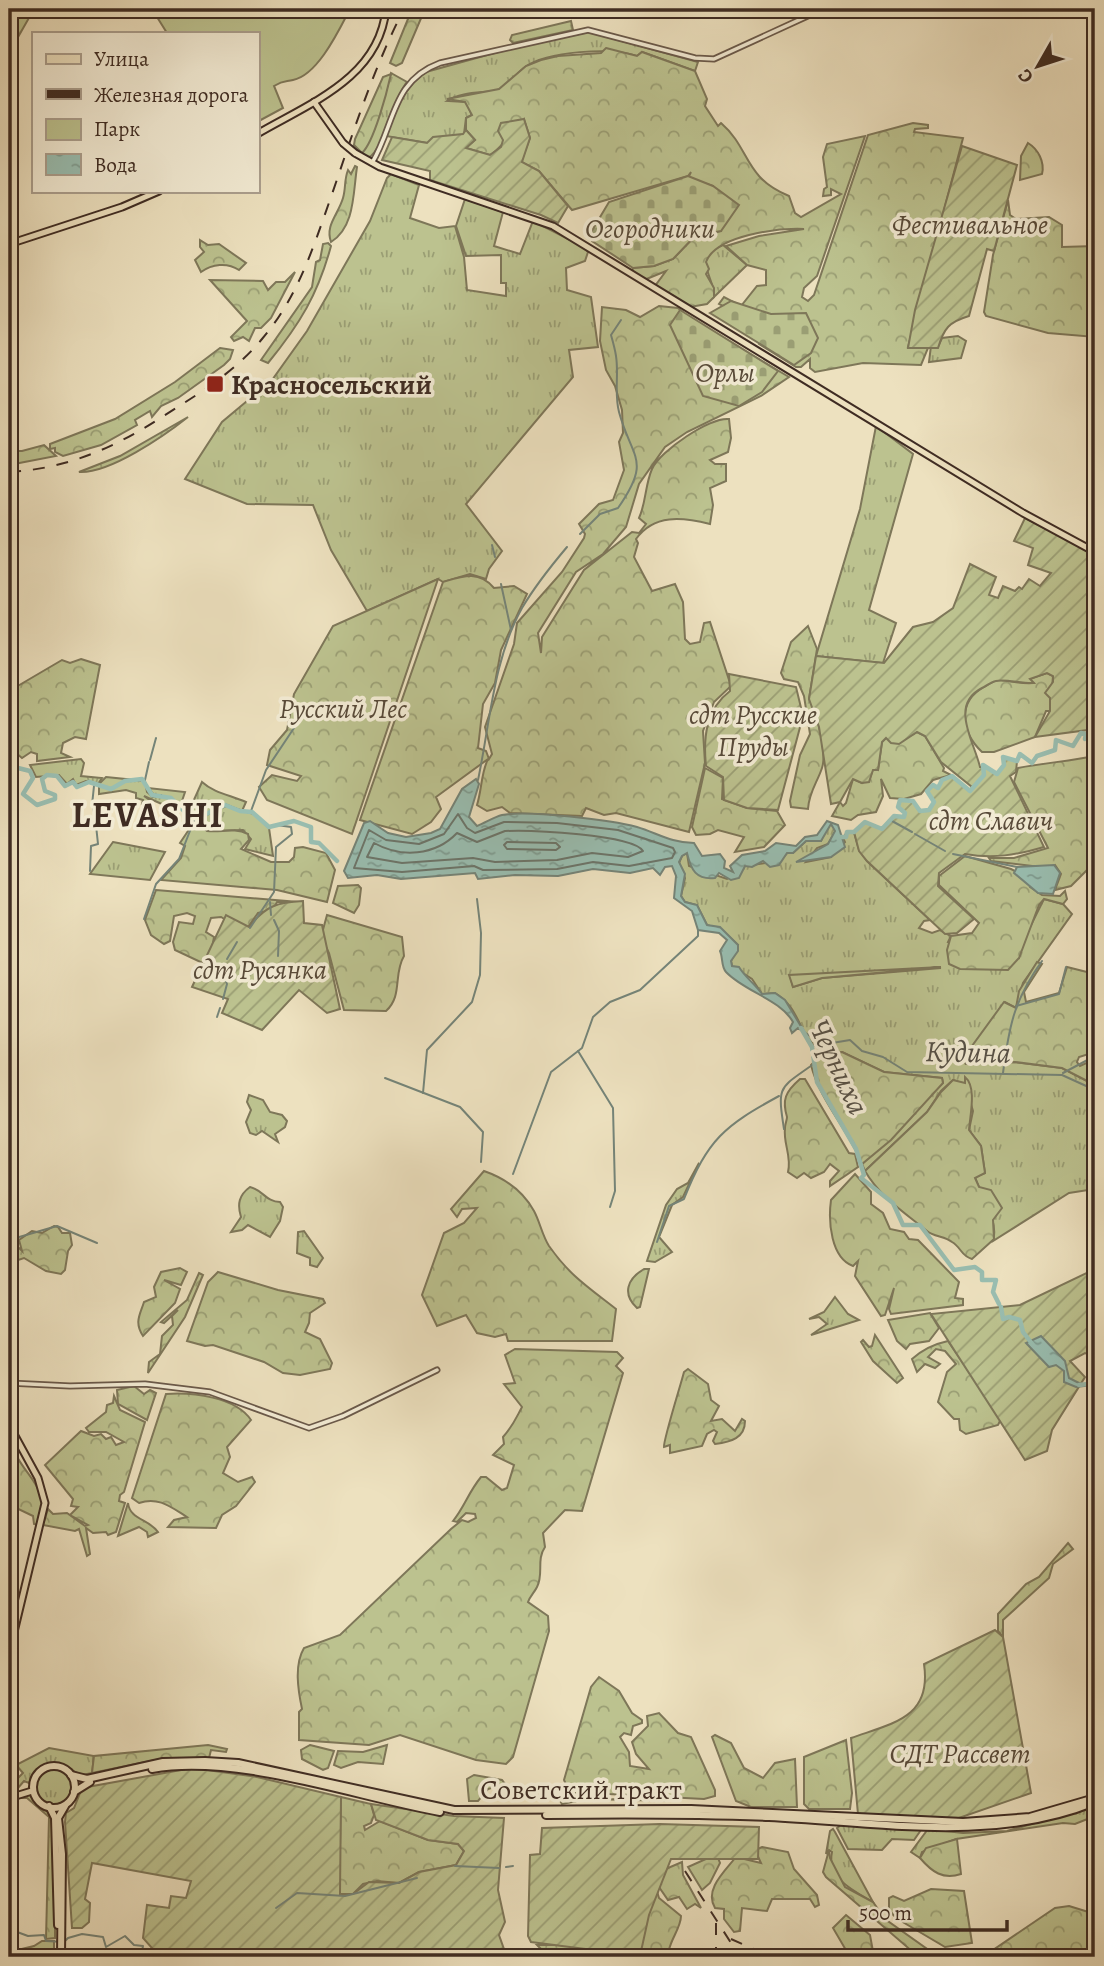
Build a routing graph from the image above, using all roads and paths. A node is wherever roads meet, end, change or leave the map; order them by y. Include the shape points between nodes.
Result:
1 (386, 9) edge
2 (823, 9) edge
3 (889, 9) edge
4 (1095, 12) edge
5 (323, 97) junction
6 (314, 102) junction
7 (304, 107) junction
8 (321, 115) junction
9 (259, 133) edge
10 (372, 163) junction
11 (157, 192) edge
12 (9, 244) edge
13 (1095, 552) edge
14 (437, 1370) dead end
15 (9, 1383) edge
16 (9, 1425) edge
17 (9, 1653) edge
18 (71, 1775) junction
19 (32, 1791) junction
20 (74, 1792) junction
21 (9, 1798) edge
22 (1095, 1800) edge
23 (49, 1806) junction
24 (65, 1806) junction
25 (508, 1814) junction
26 (60, 1923) junction
27 (59, 1957) edge

1 - 5 main road via 378,39 361,68
2 - 10 street via 714,59 588,30 435,65 411,79 400,93
3 - 4 street via 936,15
5 - 6 main road
5 - 8 main road
6 - 7 main road
6 - 8 main road
7 - 8 main road
7 - 9 main road
8 - 10 main road, bridge via 342,143
10 - 13 main road via 553,226 1023,513
11 - 12 main road
14 - 15 street via 309,1428 210,1392 144,1384
16 - 17 main road via 38,1478 45,1503
18 - 19 highway via 57,1767 47,1768 33,1780
18 - 20 highway
18 - 25 highway, Советский тракт via 87,1779 183,1760 238,1763 437,1807
19 - 21 main road
19 - 23 highway
20 - 24 highway
20 - 25 highway, Советский тракт via 85,1783 130,1773 205,1765 445,1813
22 - 25 highway, Советский тракт via 1057,1816 983,1827 691,1815
23 - 24 highway
23 - 26 highway via 55,1818
24 - 26 highway via 58,1818
26 - 27 highway

